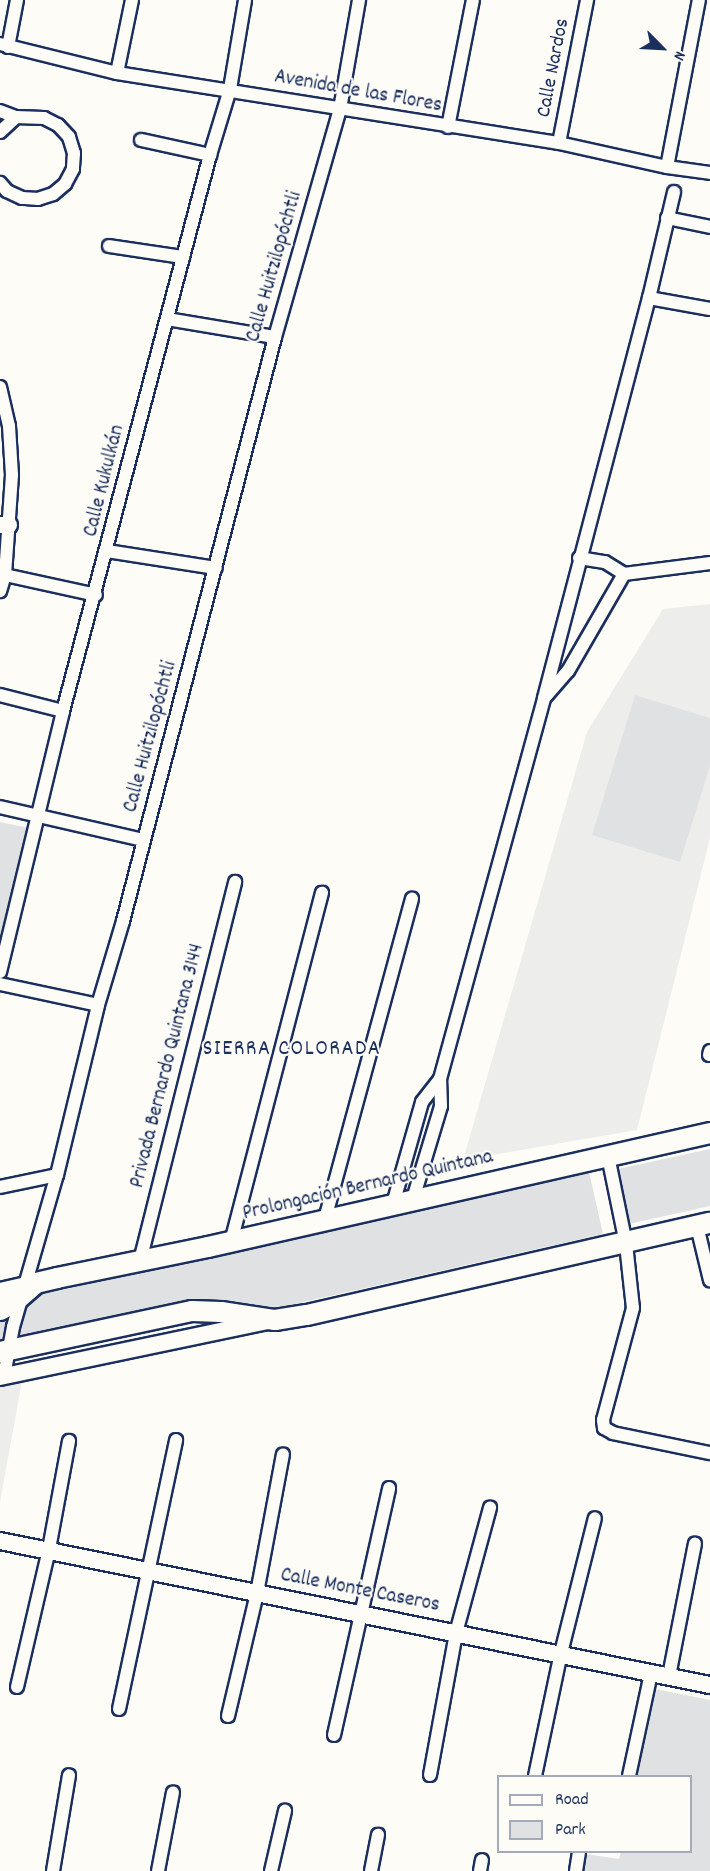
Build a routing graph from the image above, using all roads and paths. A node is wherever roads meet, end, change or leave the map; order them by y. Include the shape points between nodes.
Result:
1 (17, 0) edge
2 (132, 0) edge
3 (245, 0) edge
4 (359, 0) edge
5 (473, 0) edge
6 (587, 0) edge
7 (699, 0) edge
8 (4, 46) edge
9 (117, 73) junction
10 (230, 89) junction
11 (340, 109) junction
12 (0, 111) edge
13 (16, 117) junction
14 (448, 127) junction
15 (0, 132) edge
16 (141, 140) dead end
17 (559, 143) junction
18 (210, 156) junction
19 (667, 167) junction
20 (710, 173) edge
21 (0, 183) edge
22 (674, 192) dead end
23 (667, 218) junction
24 (710, 227) edge
25 (109, 246) dead end
26 (183, 257) junction
27 (649, 298) junction
28 (710, 309) edge
29 (167, 319) junction
30 (275, 337) junction
31 (0, 387) edge
32 (4, 525) edge
33 (107, 551) junction
34 (579, 558) junction
35 (710, 563) edge
36 (216, 568) junction
37 (624, 574) junction
38 (5, 575) junction
39 (0, 591) edge
40 (96, 595) junction
41 (0, 695) edge
42 (544, 698) junction
43 (63, 711) junction
44 (0, 807) edge
45 (37, 816) junction
46 (143, 840) junction
47 (236, 882) dead end
48 (322, 893) dead end
49 (412, 899) dead end
50 (0, 972) edge
51 (0, 984) edge
52 (98, 1005) junction
53 (440, 1079) junction
54 (710, 1134) edge
55 (608, 1156) junction
56 (57, 1175) junction
57 (0, 1187) edge
58 (413, 1199) junction
59 (393, 1204) junction
60 (325, 1219) junction
61 (703, 1225) edge
62 (231, 1242) junction
63 (626, 1244) junction
64 (140, 1261) junction
65 (710, 1280) edge
66 (27, 1288) junction
67 (0, 1291) edge
68 (0, 1310) edge
69 (275, 1320) junction
70 (4, 1351) edge
71 (2, 1376) edge
72 (176, 1440) dead end
73 (69, 1441) dead end
74 (710, 1453) edge
75 (283, 1454) dead end
76 (388, 1488) dead end
77 (490, 1508) dead end
78 (595, 1518) dead end
79 (0, 1541) edge
80 (695, 1544) dead end
81 (50, 1549) junction
82 (149, 1571) junction
83 (257, 1593) junction
84 (363, 1616) junction
85 (456, 1633) junction
86 (561, 1657) junction
87 (651, 1673) junction
88 (669, 1676) junction
89 (710, 1685) edge
90 (17, 1687) dead end
91 (119, 1709) dead end
92 (228, 1716) dead end
93 (334, 1735) dead end
94 (69, 1775) dead end
95 (430, 1775) dead end
96 (535, 1775) edge
97 (629, 1775) edge
98 (173, 1792) dead end
99 (285, 1811) dead end
100 (378, 1835) dead end
101 (579, 1853) edge
102 (53, 1871) edge
103 (158, 1871) edge
104 (271, 1871) edge
105 (371, 1871) edge
106 (576, 1871) edge

1 - 8 street
2 - 9 street
3 - 10 street, Calle Kukulkán
4 - 11 street, Calle Huitzilopóchtli
5 - 14 street
6 - 17 street, Calle Nardos
7 - 19 street
8 - 9 street, Avenida de las Flores
9 - 10 street, Avenida de las Flores
10 - 11 street, Avenida de las Flores
10 - 18 street, Calle Kukulkán
11 - 14 street, Avenida de las Flores
11 - 30 street, Calle Huitzilopóchtli
12 - 13 street
13 - 15 street
13 - 21 street via 44,118 58,125 69,137 73,169 65,184 38,199 22,198
14 - 17 street, Avenida de las Flores
16 - 18 street
17 - 19 street, Avenida de las Flores
18 - 26 street, Calle Kukulkán
19 - 20 street, Avenida de las Flores
22 - 23 street
23 - 24 street
23 - 27 street
25 - 26 street
26 - 29 street, Calle Kukulkán
27 - 28 street
27 - 34 street
29 - 30 street
29 - 33 street, Calle Kukulkán
30 - 36 street, Calle Huitzilopóchtli
31 - 32 street via 10,446
32 - 38 street
33 - 36 street
33 - 40 street, Calle Kukulkán
34 - 37 street via 605,562
34 - 42 street
35 - 37 street
36 - 46 street, Calle Huitzilopóchtli
37 - 42 street via 568,670
38 - 39 street
38 - 40 street
40 - 43 street, Calle Kukulkán
41 - 43 street
42 - 53 street
43 - 45 street, Calle Kukulkán
44 - 45 street
45 - 46 street
45 - 50 street, Calle Kukulkán
46 - 52 street, Calle Huitzilopóchtli
47 - 64 street, Privada Bernardo Quintana 3144
48 - 62 street
49 - 60 street
51 - 52 street
52 - 56 street, Calle Huitzilopóchtli
53 - 58 street via 441,1106
53 - 59 street via 422,1102
54 - 55 main road, Prolongación Bernardo Quintana
55 - 58 main road, Prolongación Bernardo Quintana
55 - 63 street
56 - 57 street
56 - 66 street, Calle Huitzilopóchtli
58 - 59 main road, Prolongación Bernardo Quintana
59 - 60 main road, Prolongación Bernardo Quintana
60 - 62 main road, Prolongación Bernardo Quintana
61 - 63 main road
61 - 65 street
62 - 64 main road, Prolongación Bernardo Quintana
63 - 69 main road
63 - 74 street via 633,1308 604,1428 613,1434
64 - 66 main road, Prolongación Bernardo Quintana
66 - 67 street, Prolongación Bernardo Quintana
66 - 68 main road, Prolongación Bernardo Quintana
66 - 70 street, Calle Huitzilopóchtli
69 - 70 main road via 192,1311
69 - 71 street
70 - 71 street, Calle Huitzilopóchtli
72 - 82 street
73 - 81 street
75 - 83 street
76 - 84 street
77 - 85 street
78 - 86 street
79 - 81 street, Calle Monte Caseros
80 - 88 street
81 - 82 street, Calle Monte Caseros
81 - 90 street
82 - 83 street, Calle Monte Caseros
82 - 91 street
83 - 84 street, Calle Monte Caseros
83 - 92 street
84 - 85 street, Calle Monte Caseros
84 - 93 street
85 - 86 street, Calle Monte Caseros
85 - 95 street
86 - 87 street, Calle Monte Caseros
86 - 96 street
87 - 88 street, Calle Monte Caseros
87 - 97 street
88 - 89 street, Calle Monte Caseros
94 - 102 street
98 - 103 street
99 - 104 street
100 - 105 street
101 - 106 street

